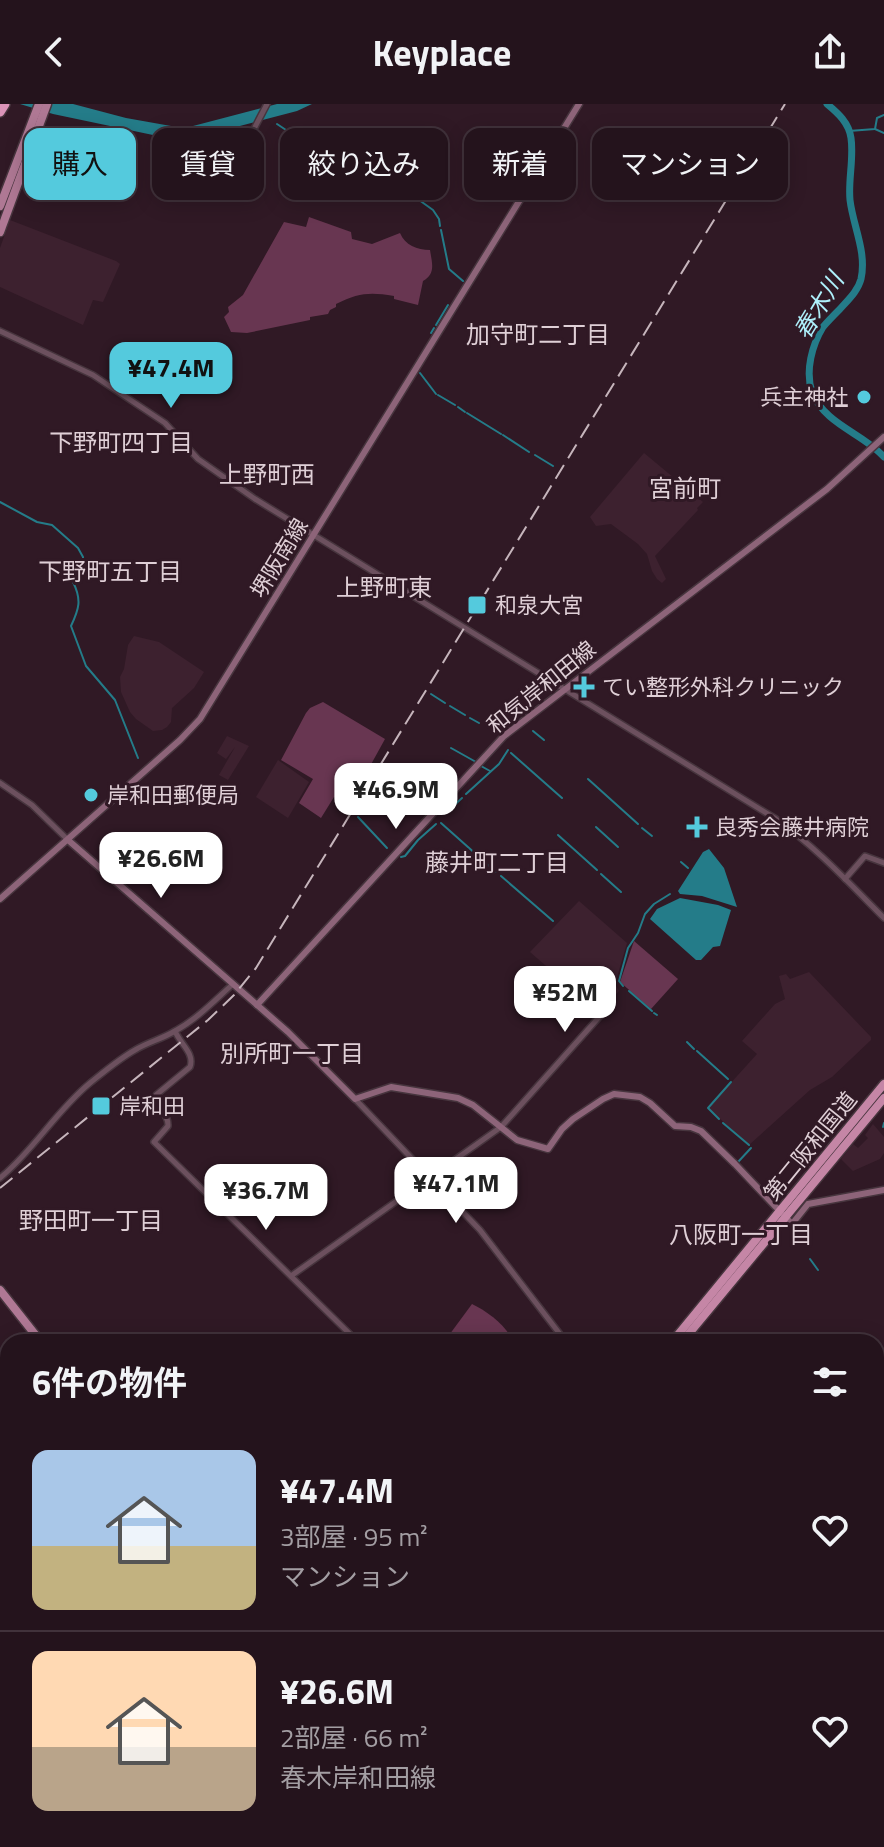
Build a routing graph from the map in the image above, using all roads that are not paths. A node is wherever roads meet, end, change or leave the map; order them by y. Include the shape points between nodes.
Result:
1 (5, 104) edge
2 (47, 104) edge
3 (267, 104) edge
4 (579, 104) edge
5 (40, 110) edge
6 (0, 112) edge
7 (255, 128) edge
8 (0, 206) edge
9 (0, 232) edge
10 (0, 331) edge
11 (882, 439) edge
12 (314, 535) junction
13 (565, 688) junction
14 (0, 783) edge
15 (68, 840) junction
16 (884, 863) edge
17 (845, 879) junction
18 (0, 899) edge
19 (884, 918) edge
20 (233, 984) junction
21 (257, 1005) junction
22 (600, 1016) dead end
23 (175, 1031) junction
24 (884, 1084) edge
25 (884, 1098) edge
26 (355, 1099) junction
27 (501, 1127) junction
28 (431, 1177) junction
29 (0, 1178) edge
30 (884, 1190) edge
31 (786, 1217) junction
32 (291, 1276) junction
33 (0, 1290) edge
34 (35, 1334) edge
35 (350, 1334) edge
36 (560, 1334) edge
37 (679, 1334) edge
38 (689, 1334) edge

1 - 6 highway
2 - 5 main road
3 - 7 street
4 - 12 main road, 堺阪南線
5 - 8 main road
5 - 9 main road
10 - 12 street via 93,375 165,423 198,459
11 - 13 main road, 和気岸和田線 via 827,489
12 - 13 street
12 - 15 main road, 堺阪南線 via 197,723
13 - 17 street via 783,825
13 - 21 main road, 和気岸和田線 via 504,736
14 - 15 street
15 - 18 main road, 堺阪南線
15 - 20 main road
16 - 17 street via 865,856
17 - 19 street
20 - 21 main road
20 - 23 street
21 - 26 main road
22 - 27 street
23 - 29 street via 136,1049 87,1086
23 - 32 street via 191,1064 156,1095 168,1126 154,1142
24 - 31 highway, 第二阪和国道
25 - 31 highway, 第二阪和国道
26 - 27 main road via 391,1087 407,1088 458,1098
26 - 28 street
27 - 28 street
27 - 31 main road via 517,1140 548,1149 573,1119 603,1099 614,1094 640,1097 675,1126 701,1131
28 - 32 street
28 - 36 street via 480,1230
30 - 31 main road via 808,1204
31 - 37 highway, 第二阪和国道
31 - 38 highway, 第二阪和国道
32 - 35 street
33 - 34 main road

